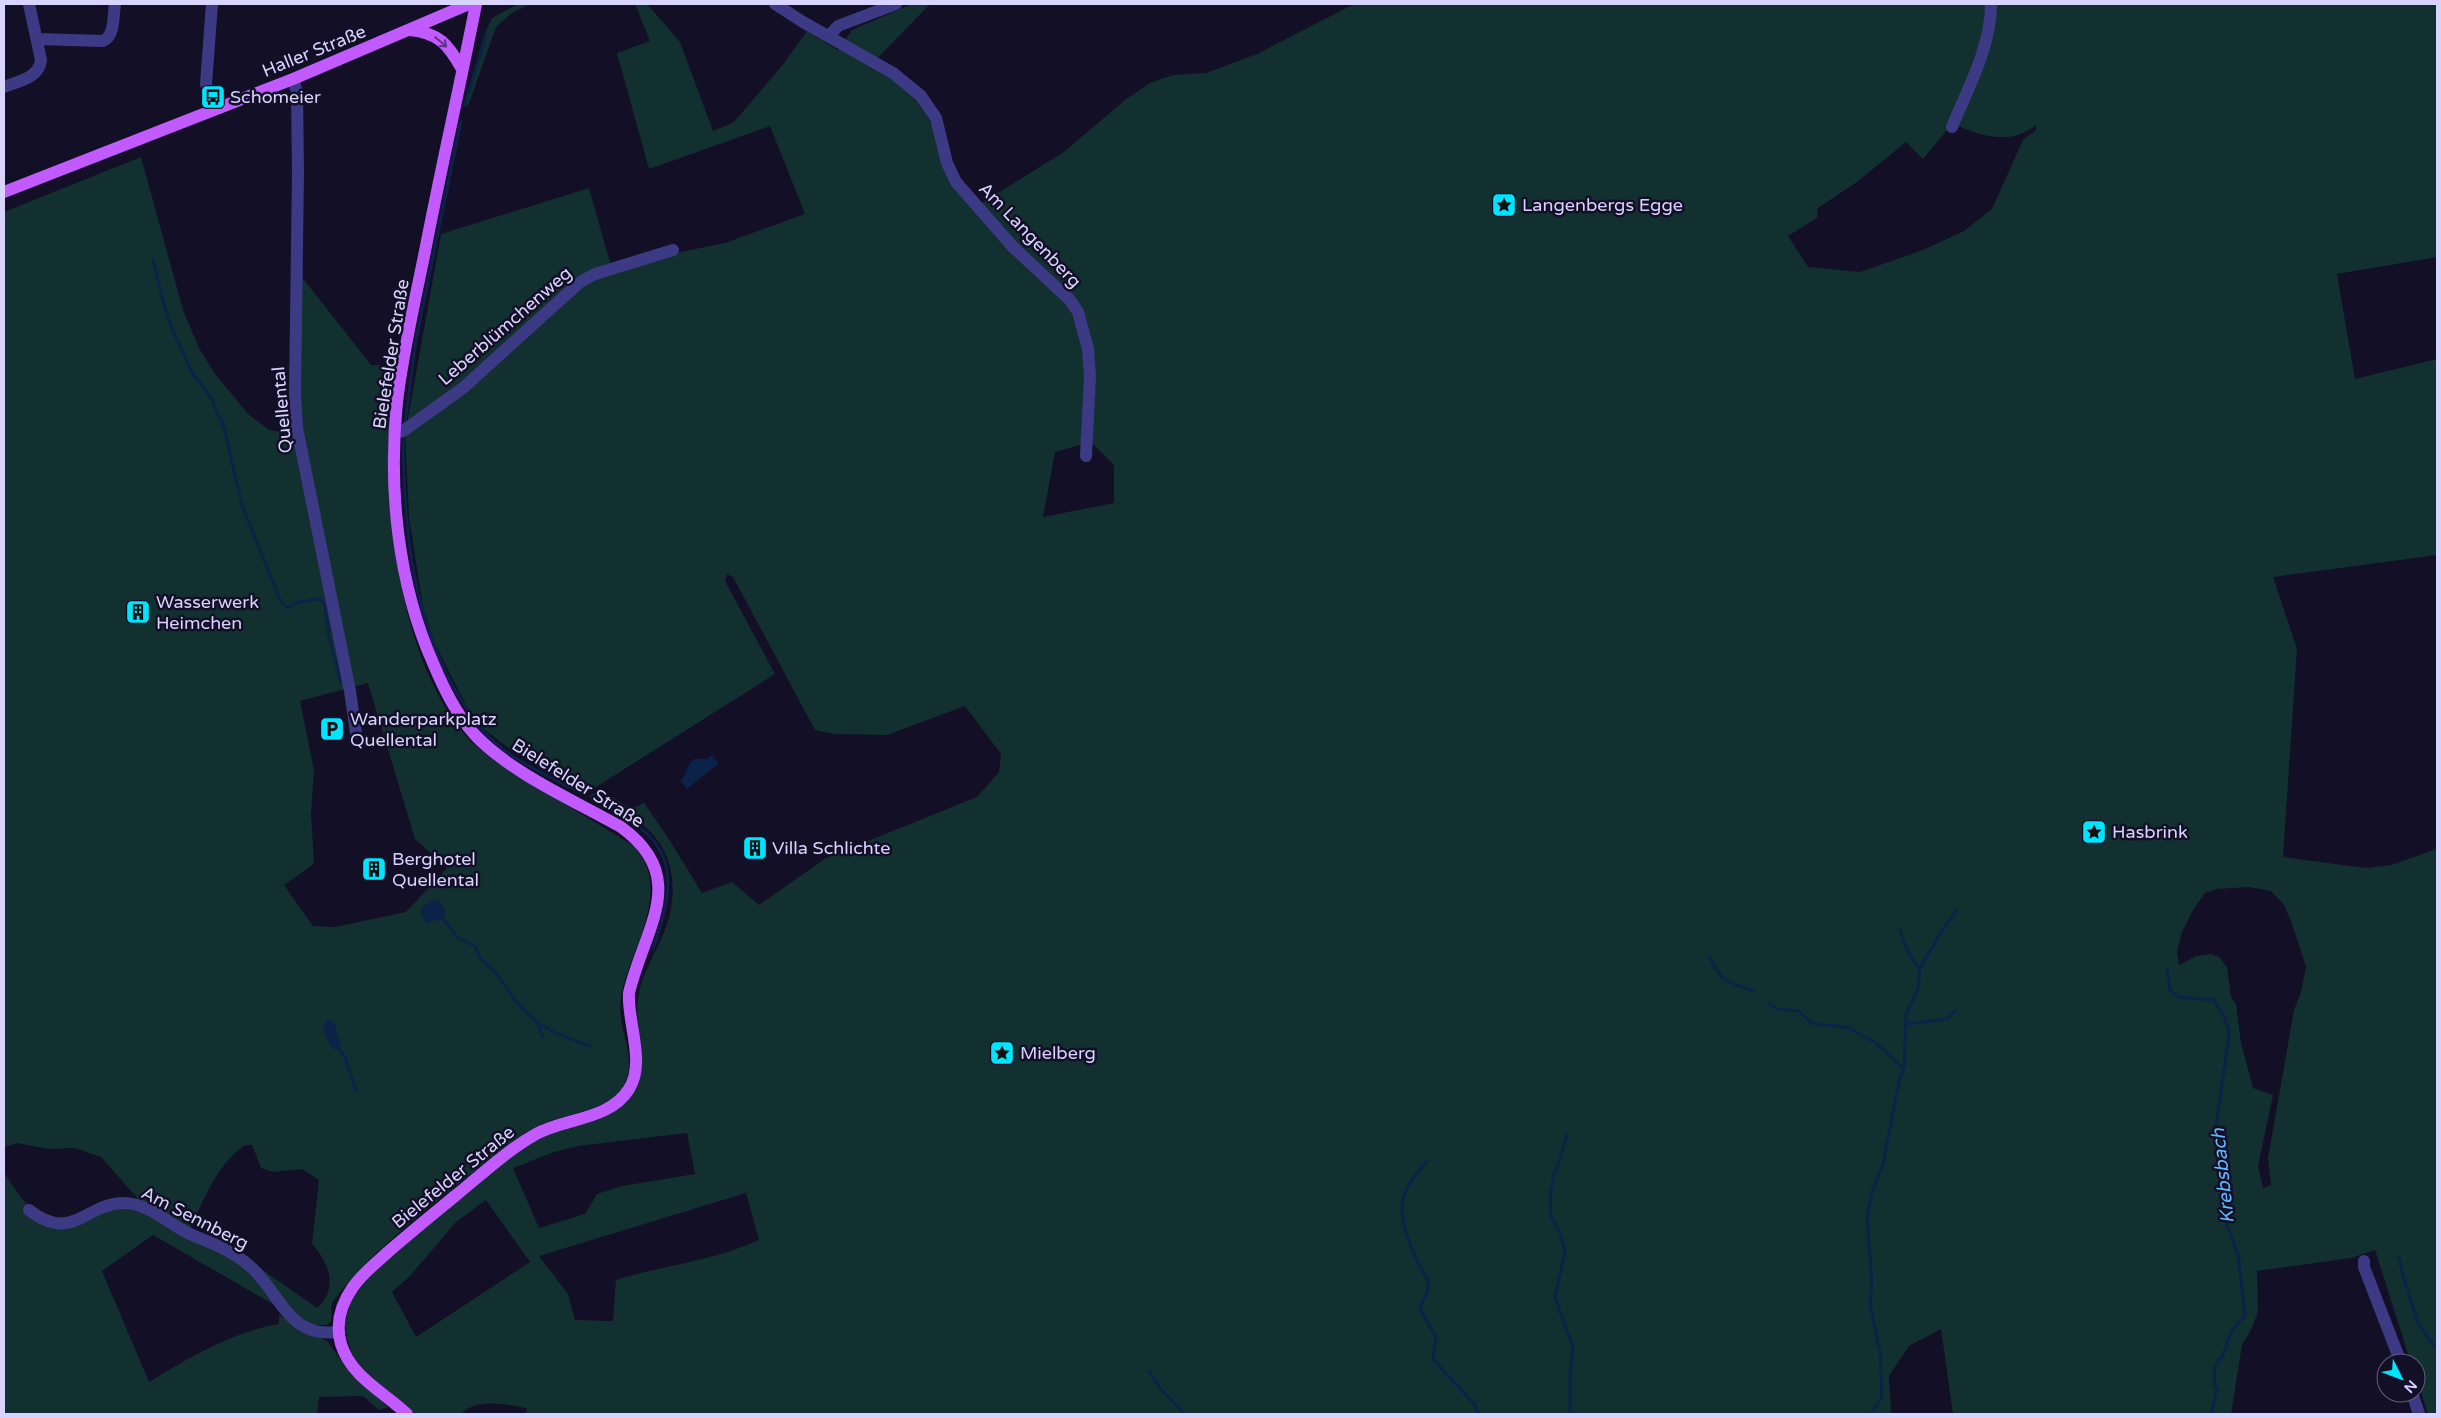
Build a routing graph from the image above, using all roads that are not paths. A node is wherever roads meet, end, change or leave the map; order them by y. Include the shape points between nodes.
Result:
1 (29, 4) edge
2 (115, 4) edge
3 (212, 4) edge
4 (469, 4) edge
5 (476, 4) edge
6 (775, 4) edge
7 (896, 4) edge
8 (1991, 4) edge
9 (410, 30) junction
10 (829, 36) junction
11 (38, 39) junction
12 (462, 69) junction
13 (293, 79) junction
14 (206, 84) dead end
15 (4, 87) edge
16 (1952, 127) dead end
17 (4, 192) edge
18 (673, 250) dead end
19 (395, 433) junction
20 (1086, 456) dead end
21 (356, 733) dead end
22 (29, 1210) dead end
23 (2364, 1261) dead end
24 (338, 1332) junction
25 (2397, 1353) edge
26 (405, 1412) edge

1 - 11 street
2 - 11 street via 108,39
3 - 14 street
4 - 9 main road, Haller Straße
5 - 12 main road, Bielefelder Straße
6 - 10 street, Am Langenberg
7 - 10 street via 838,26
8 - 16 street via 1982,52
9 -> 12 main road via 424,31 441,40
9 - 13 main road, Haller Straße
10 - 20 street, Am Langenberg via 892,73 921,96 936,118 949,168 956,182 1013,247 1059,288 1078,312 1089,358
11 - 15 street via 40,69 34,75
12 - 19 main road, Bielefelder Straße via 410,325
13 - 17 main road, Haller Straße
13 - 21 street, Quellental via 297,92 298,172 297,428
18 - 19 street, Leberblümchenweg via 595,274 580,282 463,388 403,431
19 - 24 main road, Bielefelder Straße via 398,518 407,582 425,646 448,698 473,733 504,760 636,838 656,866 658,903 629,992 628,1008 636,1056 630,1088 611,1107 536,1134 417,1227 362,1276 342,1310
22 - 24 street, Am Sennberg via 59,1224 71,1223 108,1205 126,1203 143,1207 242,1260 257,1273 288,1316 312,1330 325,1334
23 - 25 street
24 - 26 main road via 349,1362 367,1382

